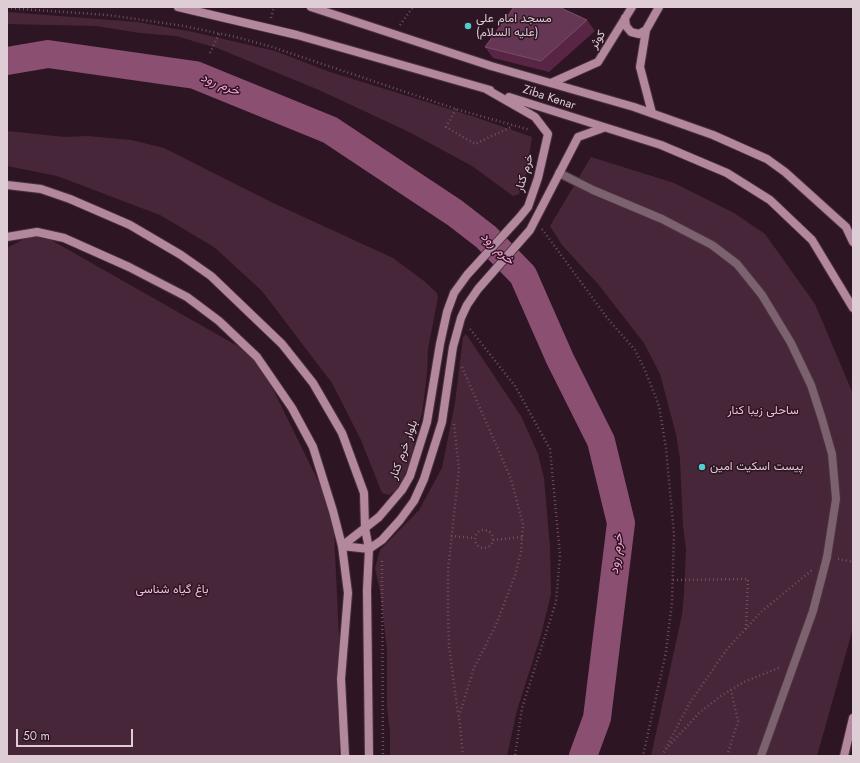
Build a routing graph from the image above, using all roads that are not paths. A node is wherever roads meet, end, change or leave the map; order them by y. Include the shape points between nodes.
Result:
1 (178, 7) edge
2 (311, 7) edge
3 (632, 7) edge
4 (659, 7) edge
5 (626, 18) junction
6 (646, 30) junction
7 (551, 83) junction
8 (486, 89) junction
9 (652, 113) junction
10 (603, 128) junction
11 (559, 173) junction
12 (7, 185) edge
13 (7, 237) edge
14 (853, 242) edge
15 (467, 275) joint
16 (853, 308) edge
17 (365, 528) junction
18 (342, 546) junction
19 (369, 549) junction
20 (853, 718) edge
21 (345, 756) edge
22 (370, 756) edge
23 (761, 756) edge
24 (844, 756) edge

1 - 8 main road, Ziba Kenar via 297,35
2 - 7 main road, Ziba Kenar
3 - 5 main road, کوثر
4 - 6 main road
5 - 6 main road via 626,26 631,32 639,34
5 - 7 main road, کوثر via 598,62
6 - 9 main road via 640,67
7 - 9 main road, Ziba Kenar
8 - 10 main road, Ziba Kenar
8 - 15 main road, خرم کنار via 535,117 548,134 528,207
9 - 14 main road, Ziba Kenar via 713,135 767,159 846,227
10 - 11 main road via 578,137
10 - 16 main road, Ziba Kenar via 662,146 727,173 770,200 812,240
11 - 19 main road via 530,230 478,288 467,305 453,347 442,422 426,473 414,501 382,540
11 - 23 street via 662,219 712,245 737,264 762,295 791,343 811,385 832,454 836,499 827,557 813,611
12 - 17 main road via 41,190 70,199 130,225 211,276 258,319 313,383 342,434 364,493
13 - 18 main road via 37,232 64,238 187,297 219,321 257,357 292,408 313,447
15 - 17 main road, بلوار خرم کنار via 454,293 447,312 427,422 410,476 402,490 379,517
17 - 18 main road, بلوار خرم کنار
17 - 19 main road
18 - 19 main road
18 - 21 main road via 348,593 341,680
19 - 22 main road
20 - 24 main road

